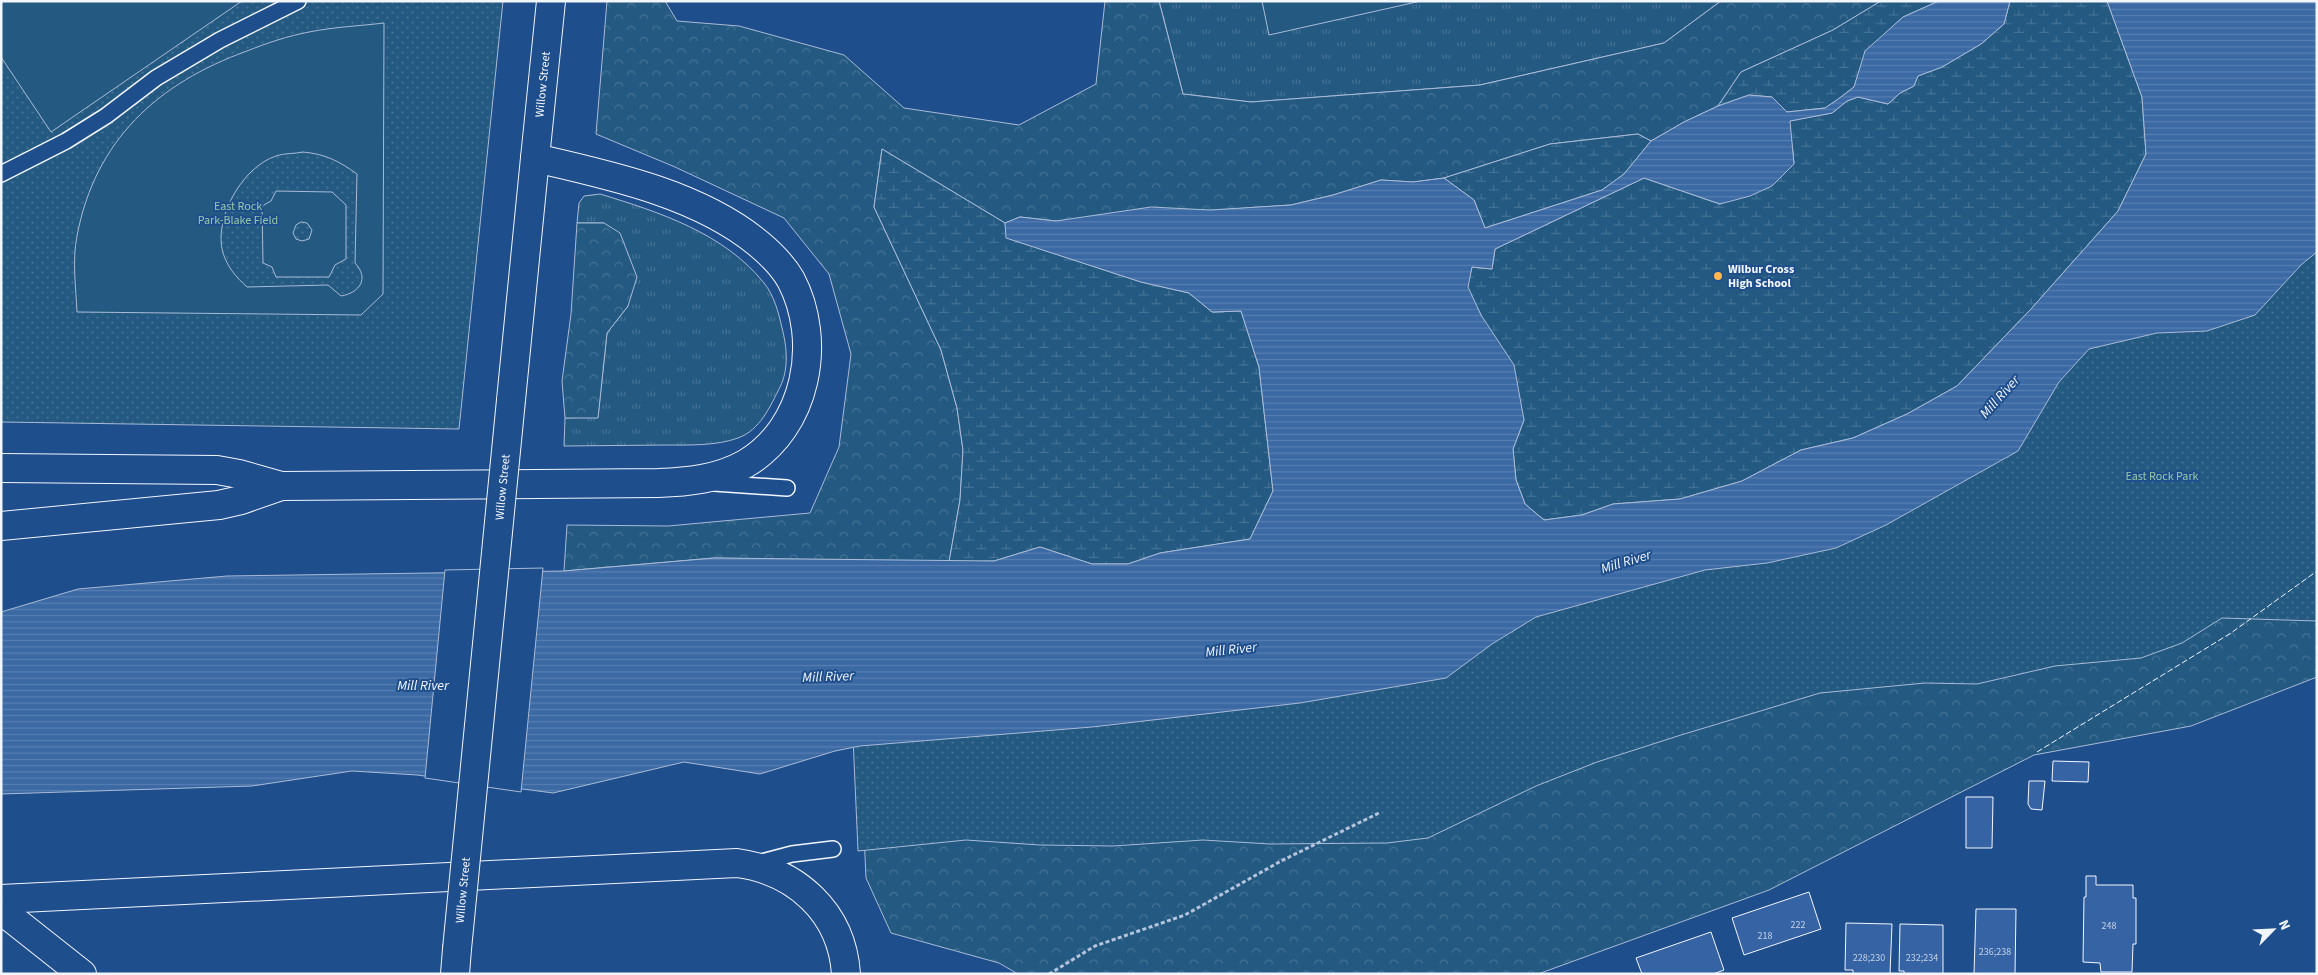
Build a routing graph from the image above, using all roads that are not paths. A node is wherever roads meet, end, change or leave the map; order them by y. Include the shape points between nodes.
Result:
1 (298, 1) edge
2 (551, 1) edge
3 (535, 158) junction
4 (1, 174) edge
5 (1, 468) edge
6 (694, 481) junction
7 (281, 486) junction
8 (787, 488) dead end
9 (1, 526) edge
10 (833, 849) dead end
11 (752, 865) junction
12 (1, 899) edge
13 (1, 910) edge
14 (456, 961) edge
15 (82, 974) edge
16 (846, 974) edge

1 - 4 lane via 220,40 156,78 66,141
2 - 3 main road, Willow Street
3 - 6 main road via 666,194 722,217 760,245 791,280 802,312 807,353 801,391 790,418 775,439 751,460 721,475
3 - 14 main road, Willow Street, bridge
5 - 7 main road via 217,470
6 - 7 main road via 658,484
6 - 8 lane
7 - 9 main road via 219,505
10 - 11 lane via 792,854
11 - 12 main road via 724,863
11 - 16 main road via 793,882 823,909 841,943
13 - 15 main road

